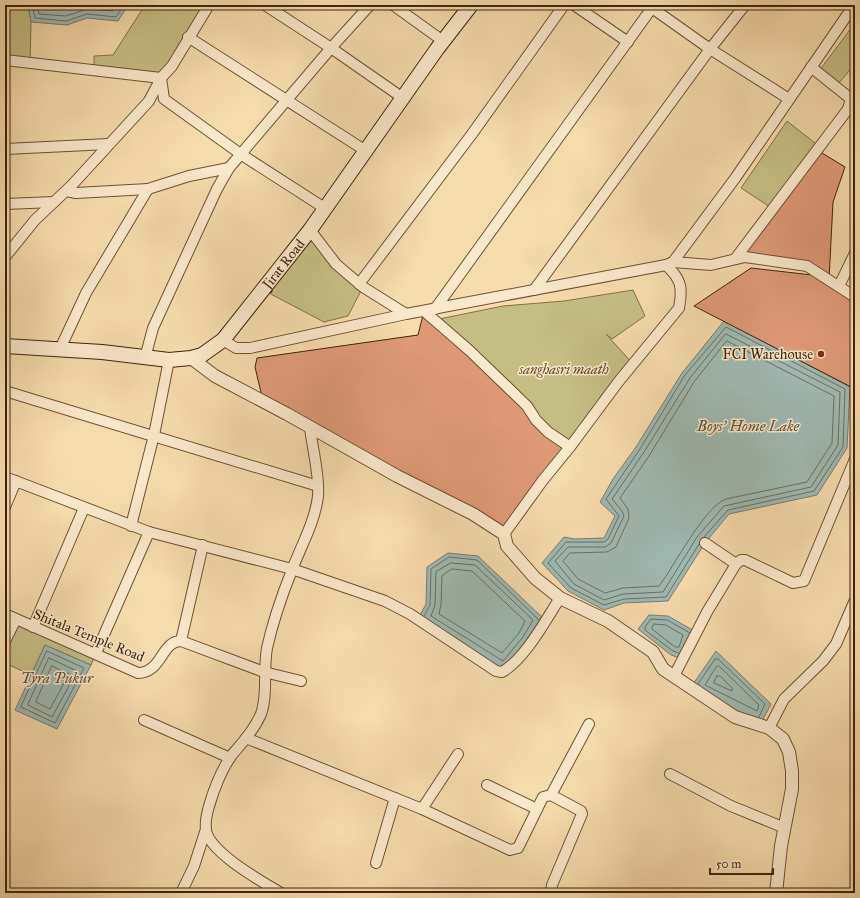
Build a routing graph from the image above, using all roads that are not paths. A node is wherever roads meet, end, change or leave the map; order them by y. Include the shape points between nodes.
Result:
1 (209, 5) edge
2 (265, 5) edge
3 (370, 5) edge
4 (393, 5) edge
5 (471, 5) edge
6 (564, 5) edge
7 (574, 5) edge
8 (744, 5) edge
9 (854, 5) edge
10 (653, 6) edge
11 (851, 17) edge
12 (188, 37) junction
13 (443, 41) junction
14 (628, 42) junction
15 (331, 48) junction
16 (710, 49) junction
17 (5, 60) edge
18 (811, 67) junction
19 (162, 78) junction
20 (403, 98) junction
21 (789, 99) junction
22 (288, 101) junction
23 (110, 144) junction
24 (5, 149) edge
25 (366, 151) junction
26 (242, 155) junction
27 (229, 168) junction
28 (148, 189) junction
29 (66, 191) junction
30 (54, 202) junction
31 (5, 204) edge
32 (326, 208) junction
33 (310, 230) junction
34 (855, 253) edge
35 (5, 256) edge
36 (735, 259) junction
37 (669, 263) junction
38 (359, 284) junction
39 (839, 286) junction
40 (534, 290) junction
41 (855, 297) edge
42 (435, 309) junction
43 (424, 311) junction
44 (406, 314) junction
45 (223, 340) junction
46 (5, 346) edge
47 (60, 349) junction
48 (145, 358) junction
49 (192, 358) junction
50 (169, 360) junction
51 (5, 391) edge
52 (310, 427) junction
53 (154, 435) junction
54 (570, 447) junction
55 (855, 460) edge
56 (5, 477) edge
57 (16, 481) junction
58 (318, 486) junction
59 (5, 507) edge
60 (84, 508) junction
61 (131, 526) junction
62 (149, 532) junction
63 (504, 534) junction
64 (705, 543) dead end
65 (203, 545) junction
66 (736, 564) junction
67 (292, 569) junction
68 (560, 598) junction
69 (855, 600) edge
70 (5, 614) edge
71 (16, 619) junction
72 (33, 627) junction
73 (5, 641) edge
74 (181, 641) junction
75 (96, 653) junction
76 (264, 672) junction
77 (674, 676) junction
78 (301, 681) dead end
79 (144, 720) dead end
80 (590, 724) dead end
81 (769, 728) junction
82 (246, 738) junction
83 (458, 754) dead end
84 (230, 758) junction
85 (670, 774) dead end
86 (487, 785) dead end
87 (551, 795) junction
88 (395, 798) junction
89 (422, 808) junction
90 (537, 809) junction
91 (785, 828) junction
92 (206, 829) junction
93 (376, 863) dead end
94 (181, 893) edge
95 (280, 893) edge
96 (551, 893) edge
97 (776, 893) edge

1 - 12 street
2 - 15 street
3 - 15 street
4 - 13 street
5 - 13 main road, Jirat Road
6 - 38 street via 472,134
7 - 14 street
8 - 16 street
9 - 11 street
10 - 14 street
10 - 16 street
11 - 18 street
12 - 19 street via 172,66
12 - 22 street
13 - 20 main road, Jirat Road
14 - 42 street
15 - 20 street
15 - 22 street
16 - 21 street
16 - 40 street
17 - 19 street
18 - 21 street
18 - 36 street via 851,99 848,108
19 - 23 street via 149,102
19 - 26 street via 164,99
20 - 25 main road, Jirat Road
21 - 37 street via 736,177
22 - 25 street
22 - 26 street
23 - 24 street
23 - 29 street
25 - 32 main road, Jirat Road
26 - 27 street
26 - 32 street
27 - 28 street via 189,176
27 - 48 street via 153,328
28 - 29 street via 76,193
28 - 47 street via 86,293
29 - 30 street
30 - 31 street
30 - 35 street
32 - 33 main road, Jirat Road
33 - 38 street via 336,264
33 - 45 main road, Jirat Road
34 - 39 street
36 - 37 street via 711,265
36 - 39 street via 745,257 807,266
37 - 40 street
37 - 54 street via 681,286 678,308
38 - 44 street
39 - 41 street
40 - 42 street
42 - 43 street
43 - 44 street
43 - 54 street via 482,362 527,406 548,432
44 - 45 street via 250,348 236,348
45 - 49 main road, Jirat Road via 210,350
46 - 47 main road, Jirat Road
47 - 48 main road, Jirat Road
48 - 50 main road, Jirat Road
49 - 50 main road, Jirat Road
49 - 52 street via 215,376
50 - 53 street
51 - 53 street
52 - 58 street
52 - 63 street via 397,476 473,514
53 - 58 street
53 - 61 street
54 - 63 street
55 - 66 street via 804,581 793,584 745,560
56 - 57 street
57 - 59 street
57 - 60 street
58 - 67 street via 318,497 306,537
60 - 61 street
60 - 72 street
61 - 62 street
62 - 65 street
62 - 75 street
63 - 68 street via 507,546 535,578
64 - 66 street
65 - 67 street
65 - 74 street
66 - 77 street via 707,612
67 - 68 street via 398,607 496,671 502,672 510,668 531,642
67 - 76 street via 267,648
68 - 77 street via 608,621 652,652 664,669
69 - 81 street via 836,644 823,661 784,700
70 - 71 street, Shitala Temple Road
71 - 72 street, Shitala Temple Road
71 - 73 street
72 - 75 street, Shitala Temple Road
74 - 75 street, Shitala Temple Road via 172,644 146,673 138,673
74 - 76 street
76 - 78 street
76 - 82 street via 264,700 261,713
77 - 81 street via 735,717
79 - 84 street
80 - 87 street
81 - 91 street via 783,739 790,758 792,789
82 - 84 street
82 - 88 street
83 - 89 street
84 - 92 street via 212,793
85 - 91 street via 731,806
86 - 90 street
87 - 90 street via 543,797
87 - 96 street via 578,809 582,814
88 - 89 street
88 - 93 street
89 - 90 street via 510,850 514,850 520,844
91 - 97 street
92 - 94 street via 194,866
92 - 95 street via 208,838 221,853

